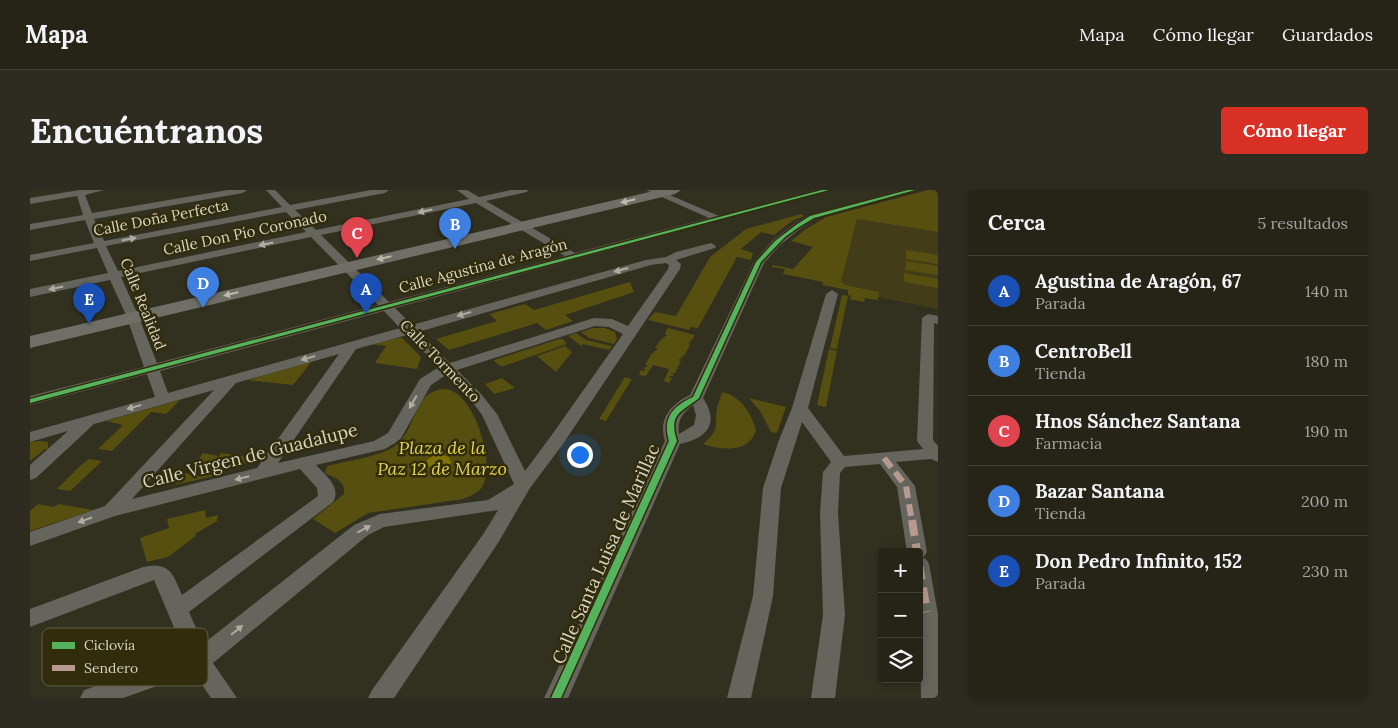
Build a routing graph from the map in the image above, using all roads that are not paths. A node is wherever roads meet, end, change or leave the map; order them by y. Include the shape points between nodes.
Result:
1 (100, 190) edge
2 (243, 190) edge
3 (270, 190) edge
4 (385, 190) edge
5 (461, 190) edge
6 (524, 190) edge
7 (675, 190) edge
8 (827, 190) edge
9 (913, 190) edge
10 (654, 192) edge
11 (80, 193) junction
12 (478, 200) junction
13 (30, 201) edge
14 (290, 208) junction
15 (88, 217) junction
16 (717, 218) junction
17 (522, 226) junction
18 (30, 227) edge
19 (315, 234) junction
20 (101, 244) junction
21 (710, 246) dead end
22 (572, 256) junction
23 (30, 258) edge
24 (668, 260) junction
25 (347, 267) junction
26 (114, 275) junction
27 (30, 293) edge
28 (832, 294) dead end
29 (386, 306) junction
30 (133, 318) junction
31 (933, 319) edge
32 (409, 330) junction
33 (631, 333) junction
34 (30, 342) edge
35 (352, 345) junction
36 (151, 369) junction
37 (446, 369) junction
38 (232, 379) junction
39 (696, 398) junction
40 (164, 399) junction
41 (30, 401) edge
42 (800, 408) junction
43 (91, 419) junction
44 (30, 437) edge
45 (673, 441) junction
46 (937, 455) edge
47 (884, 458) junction
48 (840, 462) junction
49 (304, 463) junction
50 (263, 472) junction
51 (30, 474) edge
52 (523, 485) junction
53 (112, 511) junction
54 (30, 539) edge
55 (916, 548) edge
56 (923, 578) edge
57 (178, 609) junction
58 (933, 613) edge
59 (30, 618) edge
60 (186, 628) edge
61 (208, 654) edge
62 (208, 674) edge
63 (127, 686) edge
64 (92, 698) edge
65 (225, 698) edge
66 (380, 698) edge
67 (556, 698) edge
68 (739, 698) edge
69 (823, 698) edge
70 (932, 698) edge

1 - 11 street
2 - 15 street
3 - 14 street, Calle Tormento
4 - 14 street, Calle Doña Perfecta
5 - 12 street
6 - 12 street, Calle Don Pío Coronado
7 - 10 street
8 - 16 street, Calle Agustina de Aragón
9 - 39 street via 812,217 767,251
10 - 16 street
10 -> 17 street
11 - 13 street
11 - 15 street, Calle Realidad
12 - 17 street
12 -> 19 street, Calle Don Pío Coronado
14 - 19 street, Calle Tormento
20 -> 14 street, Calle Doña Perfecta
15 - 18 street
15 - 20 street, Calle Realidad
16 - 22 street, Calle Agustina de Aragón
17 - 22 street
17 -> 25 street
19 - 25 street, Calle Tormento
19 -> 26 street, Calle Don Pío Coronado
20 - 23 street, Calle Doña Perfecta
20 - 26 street, Calle Realidad
21 - 24 street
22 - 29 street, Calle Agustina de Aragón
24 -> 32 street via 650,262
24 - 33 street via 674,264 674,269
25 - 29 street, Calle Tormento
25 -> 30 street
26 -> 27 street, Calle Don Pío Coronado
26 - 30 street, Calle Realidad
28 - 42 street
29 - 32 street, Calle Tormento
29 - 36 street, Calle Agustina de Aragón
30 - 34 street
30 - 36 street, Calle Realidad
31 - 46 street via 925,441
32 - 35 street
32 - 37 street, Calle Tormento
33 - 37 street, Calle Virgen de Guadalupe via 612,323 594,322
33 - 52 street
35 -> 38 street
35 - 50 street
36 - 40 street, Calle Realidad
36 - 41 street, Calle Agustina de Aragón
37 -> 49 street, Calle Virgen de Guadalupe via 425,382 394,436 379,445
37 - 52 street, Calle Tormento via 489,414
38 - 40 street
38 - 53 street
39 - 45 street, Calle Santa Luisa de Marillac via 686,402 672,416 670,433
39 - 45 street, Calle Santa Luisa de Marillac via 705,416 703,424 686,439
40 -> 43 street
42 - 48 street
42 - 68 street via 772,488 763,596
43 - 44 street
43 - 51 street
45 - 67 street, Calle Santa Luisa de Marillac
46 - 47 street
47 - 48 street
47 - 55 street via 906,486
48 - 69 street via 832,472 831,480 829,513 834,614
49 - 50 street, Calle Virgen de Guadalupe
49 - 57 street via 326,486 327,498
50 -> 53 street, Calle Virgen de Guadalupe
61 -> 52 street via 361,530 380,521 492,506
52 - 66 street via 491,538
53 -> 54 street, Calle Virgen de Guadalupe
56 - 58 street
57 - 59 street via 165,578 158,572
57 - 60 street
58 - 70 street
62 - 65 street
63 - 64 street

